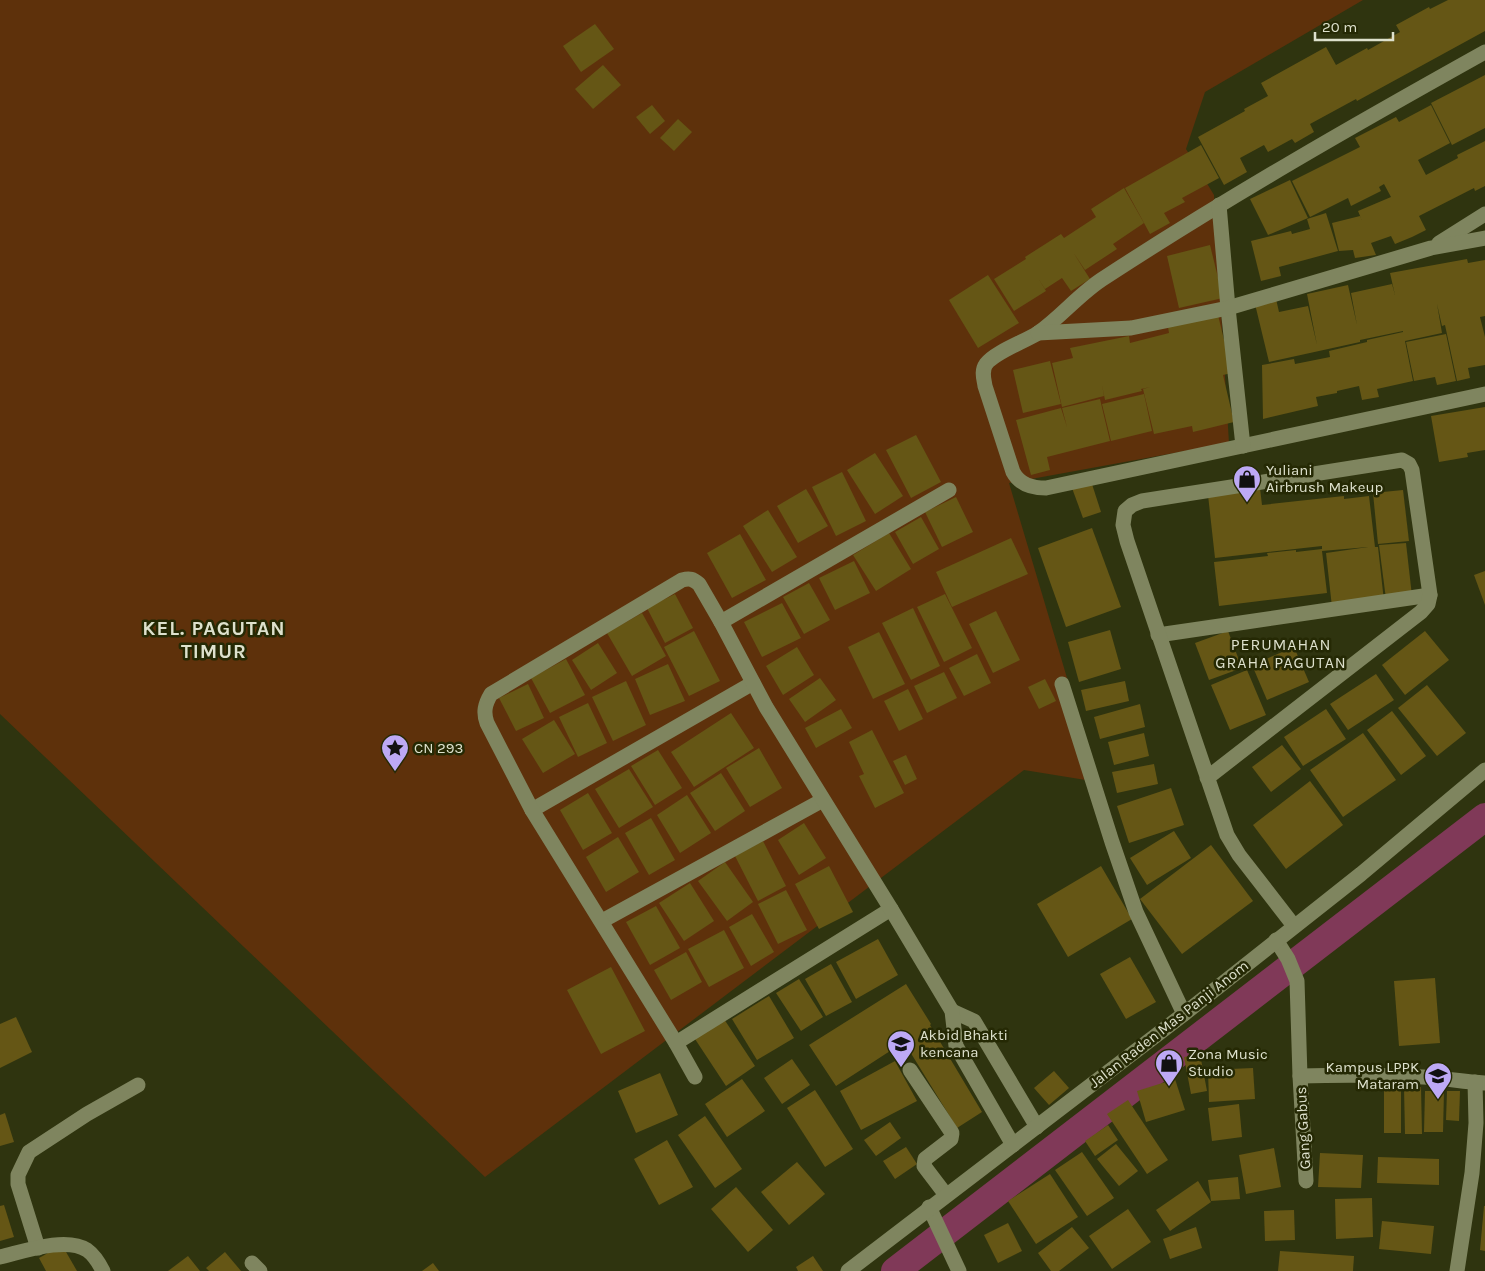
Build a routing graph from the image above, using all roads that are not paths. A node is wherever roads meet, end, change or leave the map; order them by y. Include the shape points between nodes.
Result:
1 (1485, 52) edge
2 (1219, 205) junction
3 (1485, 214) edge
4 (1485, 238) edge
5 (1431, 248) junction
6 (1228, 308) junction
7 (1038, 333) junction
8 (1485, 394) edge
9 (1243, 446) junction
10 (950, 490) dead end
11 (1430, 595) junction
12 (721, 622) junction
13 (1158, 635) junction
14 (753, 683) junction
15 (1062, 684) dead end
16 (1485, 770) edge
17 (1208, 778) junction
18 (822, 800) junction
19 (532, 810) junction
20 (891, 909) junction
21 (602, 921) junction
22 (1294, 926) junction
23 (1276, 940) junction
24 (952, 1011) junction
25 (1184, 1014) junction
26 (676, 1043) junction
27 (910, 1070) dead end
28 (1300, 1076) junction
29 (695, 1077) dead end
30 (1480, 1083) edge
31 (138, 1085) dead end
32 (1037, 1127) junction
33 (1013, 1144) junction
34 (1306, 1181) dead end
35 (946, 1195) junction
36 (929, 1207) junction
37 (38, 1248) junction
38 (0, 1257) edge
39 (103, 1271) edge
40 (848, 1271) edge
41 (959, 1271) edge
42 (1457, 1271) edge

1 - 2 street
2 - 6 street
2 - 7 street via 1102,279
3 - 5 street
4 - 5 street
5 - 6 street
6 - 7 street via 1131,328
6 - 9 street
7 - 9 street via 987,362 983,373 1013,472 1025,485 1046,488
8 - 9 street
10 - 12 street
11 - 13 street
11 - 13 street via 1412,470 1402,460 1392,461 1151,499 1132,505 1125,511 1123,525
11 - 17 street via 1422,612
12 - 14 street
12 - 19 street via 699,584 688,578 491,694 484,710 487,723
13 - 17 street
14 - 18 street
14 - 19 street
15 - 25 street via 1136,912
16 - 22 street, Jalan Raden Mas Panji Anom
17 - 22 street via 1227,835
18 - 20 street
18 - 21 street
19 - 21 street
20 - 24 street
20 - 26 street
21 - 26 street
22 - 23 street, Jalan Raden Mas Panji Anom
23 - 25 street, Jalan Raden Mas Panji Anom
23 - 28 street, Gang Gabus via 1297,981
24 - 32 street via 974,1021
24 - 33 street via 956,1046
25 - 32 street, Jalan Raden Mas Panji Anom
26 - 29 street
27 - 35 street via 952,1133 951,1139 925,1159 924,1166
28 - 30 street, Gang Gabus via 1374,1075
28 - 34 street, Gang Gabus
30 - 42 street via 1472,1173
31 - 37 street via 29,1152 18,1174 18,1184
32 - 33 street, Jalan Raden Mas Panji Anom
33 - 35 street, Jalan Raden Mas Panji Anom
35 - 36 street, Jalan Raden Mas Panji Anom
36 - 40 street, Jalan Raden Mas Panji Anom
36 - 41 street
37 - 38 street
37 - 39 street via 60,1244 86,1249

